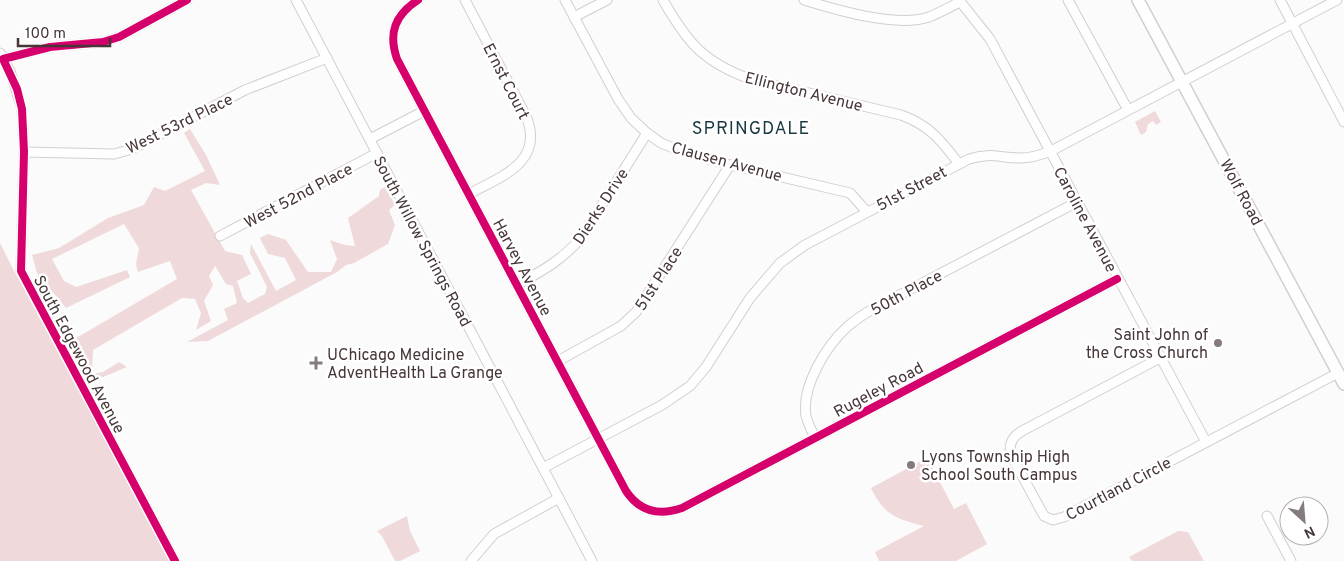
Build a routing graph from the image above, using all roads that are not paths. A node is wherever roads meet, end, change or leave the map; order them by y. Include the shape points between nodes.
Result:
1 (187, 0) edge
2 (296, 0) edge
3 (418, 0) edge
4 (465, 0) edge
5 (564, 0) edge
6 (606, 0) edge
7 (663, 0) edge
8 (804, 0) edge
9 (1068, 0) edge
10 (1138, 0) edge
11 (1280, 0) edge
12 (1337, 0) edge
13 (960, 1) edge
14 (574, 17) junction
15 (1292, 24) junction
16 (2, 56) edge
17 (327, 58) junction
18 (1183, 82) junction
19 (424, 110) junction
20 (1128, 110) junction
21 (1344, 122) edge
22 (647, 133) junction
23 (370, 139) junction
24 (1051, 151) junction
25 (24, 152) junction
26 (377, 154) junction
27 (730, 164) junction
28 (959, 164) junction
29 (469, 194) junction
30 (1077, 202) junction
31 (867, 212) junction
32 (220, 236) dead end
33 (1117, 279) junction
34 (517, 285) junction
35 (1160, 358) junction
36 (558, 361) junction
37 (1338, 373) junction
38 (1344, 384) edge
39 (815, 438) junction
40 (599, 439) junction
41 (1206, 442) junction
42 (543, 468) junction
43 (559, 498) junction
44 (648, 510) joint
45 (1267, 516) dead end
46 (480, 557) edge
47 (175, 561) edge
48 (472, 561) edge
49 (592, 561) edge
50 (1291, 561) edge

1 - 16 street via 119,37 103,42
2 - 17 street, South Willow Springs Road
3 - 19 street, Harvey Avenue via 401,14 392,34 394,51
4 - 29 street, Ernst Court via 526,116 531,135 528,151 518,165
5 - 14 street, Clausen Avenue
6 - 14 street
7 - 28 street, Ellington Avenue via 692,44 729,72 912,119 933,132
8 - 13 street via 900,21 928,17
9 - 20 street
10 - 18 main road, Wolf Road
11 - 15 street
12 - 15 street, 51st Street
13 - 24 street, Caroline Avenue via 990,39
14 - 22 street, Clausen Avenue via 618,99
15 - 18 street, 51st Street
15 - 21 street
16 - 25 street, South Edgewood Avenue via 17,88 22,109
17 - 23 street, South Willow Springs Road
17 - 25 street, West 53rd Place via 245,90 132,150 114,154
18 - 20 street, 51st Street
18 - 37 main road, Wolf Road
19 - 23 street
19 - 29 street, Harvey Avenue
20 - 24 street, 51st Street
22 - 27 street, Clausen Avenue via 661,143
22 - 34 street, Dierks Drive via 581,238 554,264
23 - 26 street, South Willow Springs Road
24 - 28 street, 51st Street via 1020,158 987,154
24 - 30 street, Caroline Avenue
25 - 47 street, South Edgewood Avenue via 21,271
26 - 32 street, West 52nd Place
26 - 42 street, South Willow Springs Road
27 - 31 street, Clausen Avenue via 850,193
27 - 36 street, 51st Place via 636,312 621,326
28 - 31 street, 51st Street
29 - 34 street, Harvey Avenue
30 - 33 street, Caroline Avenue
30 - 39 street, 50th Place via 873,309 847,327 819,364 807,396 806,416
31 - 40 street, 51st Street via 805,245 780,263 750,298 706,367 690,386
33 - 35 street, Caroline Avenue
33 - 39 street, Rugeley Road
34 - 36 street, Harvey Avenue
35 - 41 street, Caroline Avenue
35 - 41 street, Courtland Circle via 1022,430 1012,439 1011,455 1041,511 1053,520 1064,517
36 - 40 street, Harvey Avenue
37 - 38 main road, Wolf Road
37 - 41 street, Courtland Circle
39 - 44 street, Rugeley Road via 682,508 664,512
40 - 42 street, 51st Street
40 - 44 street, Harvey Avenue via 631,499
42 - 43 street, South Willow Springs Road
43 - 46 street via 494,534
43 - 49 street, South Willow Springs Road
45 - 50 street
46 - 48 street

